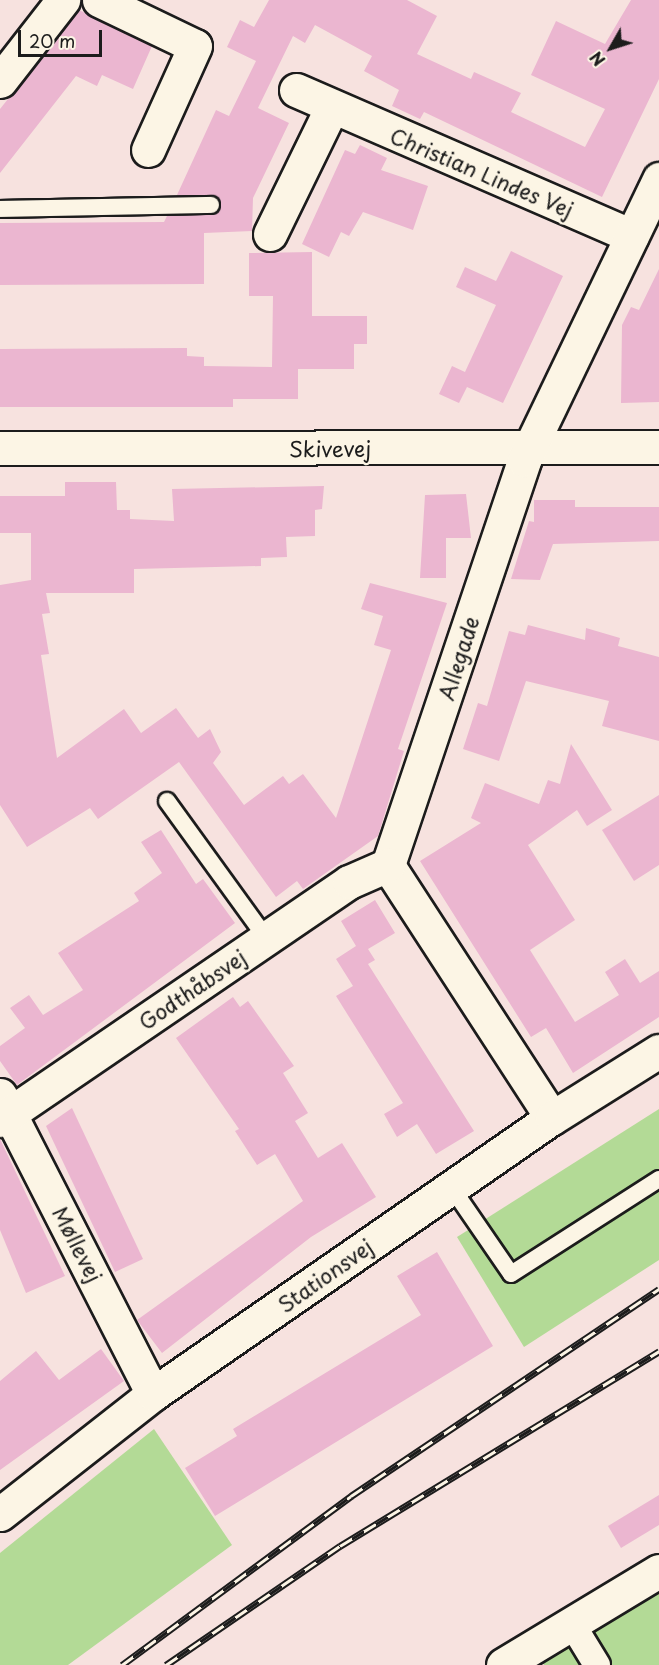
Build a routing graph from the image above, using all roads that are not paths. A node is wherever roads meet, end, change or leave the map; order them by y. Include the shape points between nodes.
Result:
1 (63, 0) edge
2 (99, 0) edge
3 (0, 81) edge
4 (296, 90) dead end
5 (332, 107) junction
6 (148, 150) dead end
7 (659, 179) edge
8 (211, 205) dead end
9 (0, 209) edge
10 (270, 234) dead end
11 (632, 236) junction
12 (659, 447) edge
13 (0, 448) edge
14 (529, 448) junction
15 (167, 801) dead end
16 (388, 865) junction
17 (266, 938) junction
18 (659, 1050) edge
19 (4, 1109) edge
20 (552, 1118) junction
21 (659, 1179) edge
22 (452, 1188) junction
23 (153, 1394) junction
24 (0, 1514) edge
25 (659, 1571) edge
26 (572, 1624) junction
27 (503, 1665) edge
28 (597, 1665) edge

1 - 3 street
2 - 6 street via 195,46
4 - 5 street, Christian Lindes Vej
5 - 10 street
5 - 11 street, Christian Lindes Vej
7 - 11 street, Allegade
8 - 9 lane
11 - 14 street, Allegade
12 - 14 street, Skivevej
13 - 14 street, Skivevej
14 - 16 street, Allegade
15 - 17 lane
16 - 17 street, Godthåbsvej via 349,882
16 - 20 street
17 - 19 street, Godthåbsvej
18 - 20 street, Stationsvej
19 - 23 street, Møllevej
20 - 22 street, Stationsvej
21 - 22 lane via 511,1274
22 - 23 street, Stationsvej
23 - 24 street, Stationsvej
25 - 26 street
26 - 27 street
26 - 28 street

